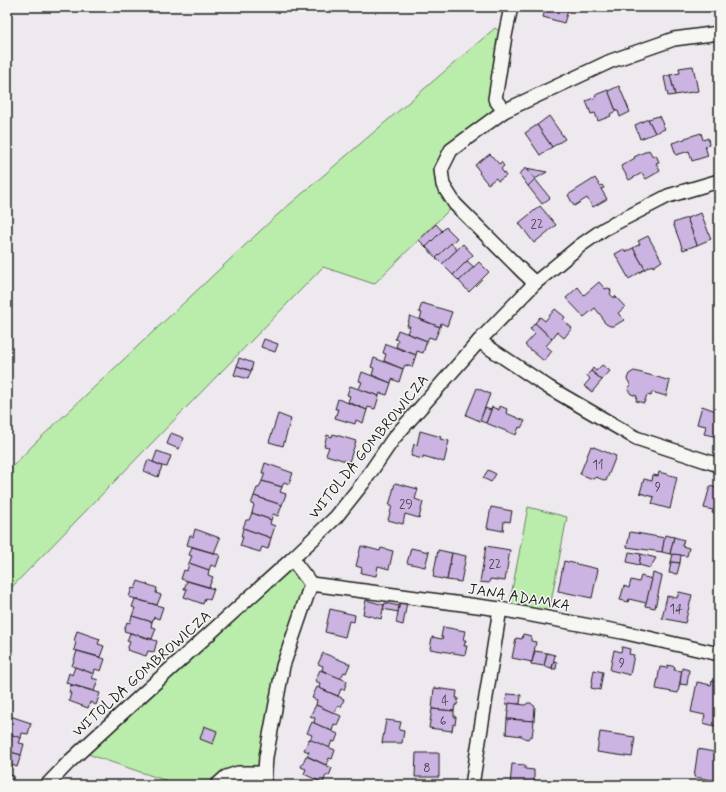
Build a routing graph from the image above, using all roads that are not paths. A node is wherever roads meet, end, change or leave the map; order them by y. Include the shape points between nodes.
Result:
1 (511, 7) edge
2 (719, 33) edge
3 (504, 111) junction
4 (719, 181) edge
5 (536, 283) junction
6 (478, 341) junction
7 (719, 465) edge
8 (292, 559) junction
9 (311, 584) junction
10 (500, 609) junction
11 (719, 654) edge
12 (265, 779) edge
13 (47, 785) edge
14 (218, 785) edge
15 (472, 785) edge

1 - 3 street via 495,99
2 - 3 street via 674,39 611,61
3 - 5 street via 451,150 441,170 443,185 456,204
4 - 5 street, WITOLDA GOMBROWICZA via 668,196 604,229 581,244
5 - 6 street, WITOLDA GOMBROWICZA
6 - 7 street via 548,387 636,438
6 - 8 street, WITOLDA GOMBROWICZA via 393,439 336,517
8 - 9 street
8 - 13 street, WITOLDA GOMBROWICZA
9 - 10 street, JANA ADAMKA
9 - 12 street via 283,666 266,757
10 - 11 street, JANA ADAMKA via 622,632
10 - 15 street
12 - 14 street via 238,773 226,777

